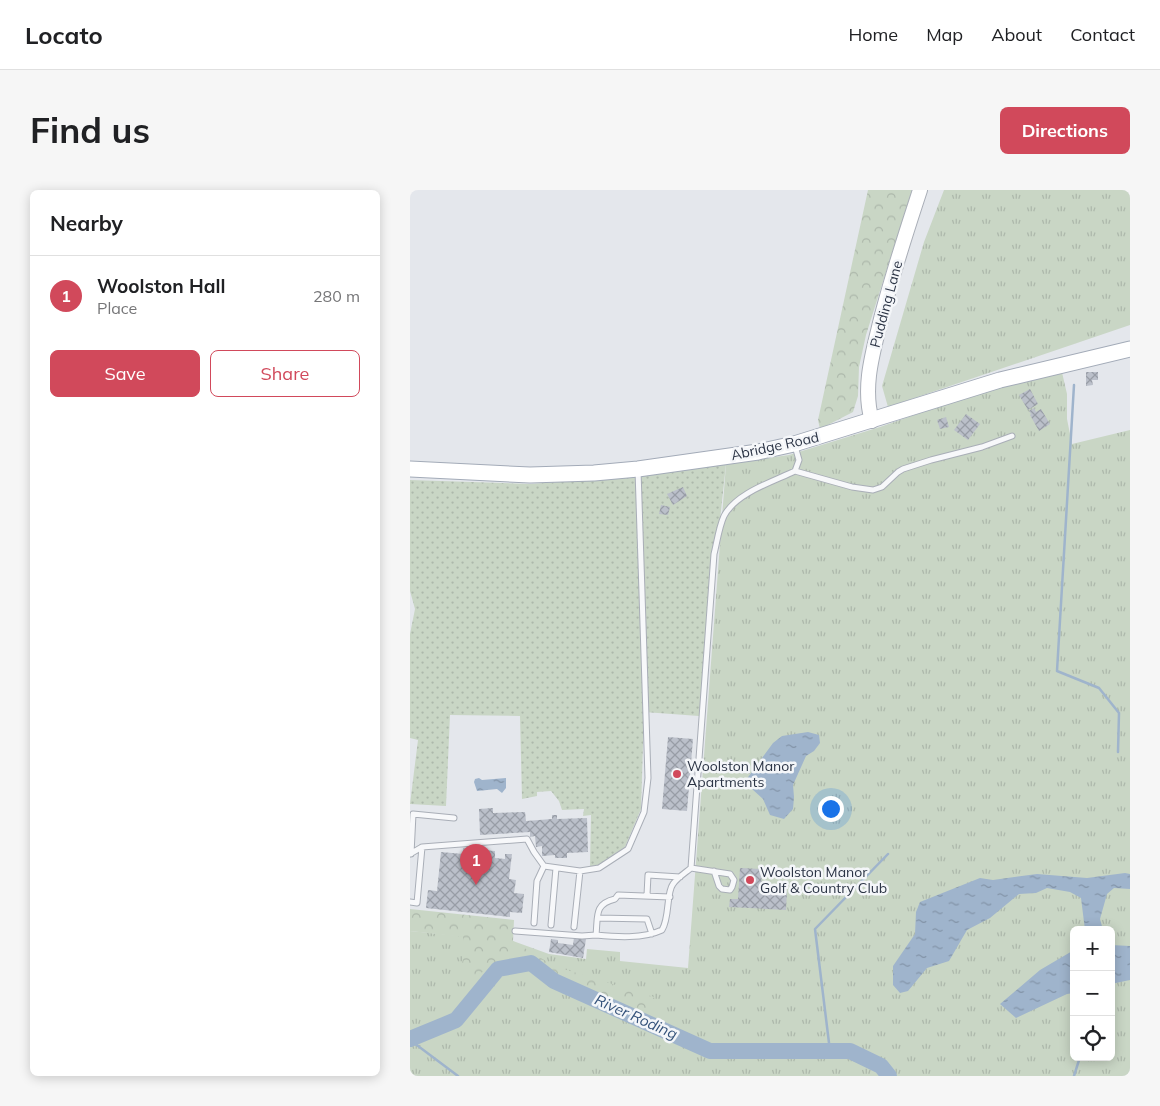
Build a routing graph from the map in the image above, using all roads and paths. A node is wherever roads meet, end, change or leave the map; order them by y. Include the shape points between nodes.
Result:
1 (920, 190) edge
2 (1130, 349) edge
3 (872, 421) junction
4 (1012, 436) dead end
5 (794, 444) junction
6 (410, 469) edge
7 (638, 469) junction
8 (795, 471) junction
9 (454, 818) dead end
10 (422, 847) junction
11 (410, 854) edge
12 (544, 866) junction
13 (556, 868) junction
14 (691, 868) junction
15 (580, 871) junction
16 (714, 872) dead end
17 (680, 877) junction
18 (647, 896) junction
19 (670, 897) junction
20 (410, 902) edge
21 (598, 918) junction
22 (534, 923) dead end
23 (551, 925) dead end
24 (574, 927) dead end
25 (515, 931) dead end
26 (652, 934) junction
27 (596, 935) junction

1 - 3 street, Pudding Lane via 872,354 868,395
2 - 3 main road, Abridge Road via 1000,380
3 - 5 main road, Abridge Road
4 - 8 lane via 903,469 882,487 873,490
5 - 7 main road, Abridge Road
5 - 8 lane via 798,460
6 - 7 main road, Abridge Road via 530,474
7 - 15 lane via 648,778 644,812 628,849 599,868
8 - 14 lane via 742,497 730,507 720,529 714,554
9 - 11 lane via 413,814
10 - 11 lane
10 - 12 lane via 528,839
10 - 20 lane via 417,903
12 - 13 lane
12 - 22 lane via 537,881
13 - 15 lane
13 - 23 lane
14 - 16 lane
14 - 17 lane
15 - 24 lane
17 - 18 lane via 648,875
17 - 19 lane via 672,885
18 - 19 lane
18 - 21 lane via 618,895 601,904
19 - 26 lane via 666,924 662,930
21 - 26 lane via 647,919
21 - 27 lane
25 - 27 lane
26 - 27 lane

